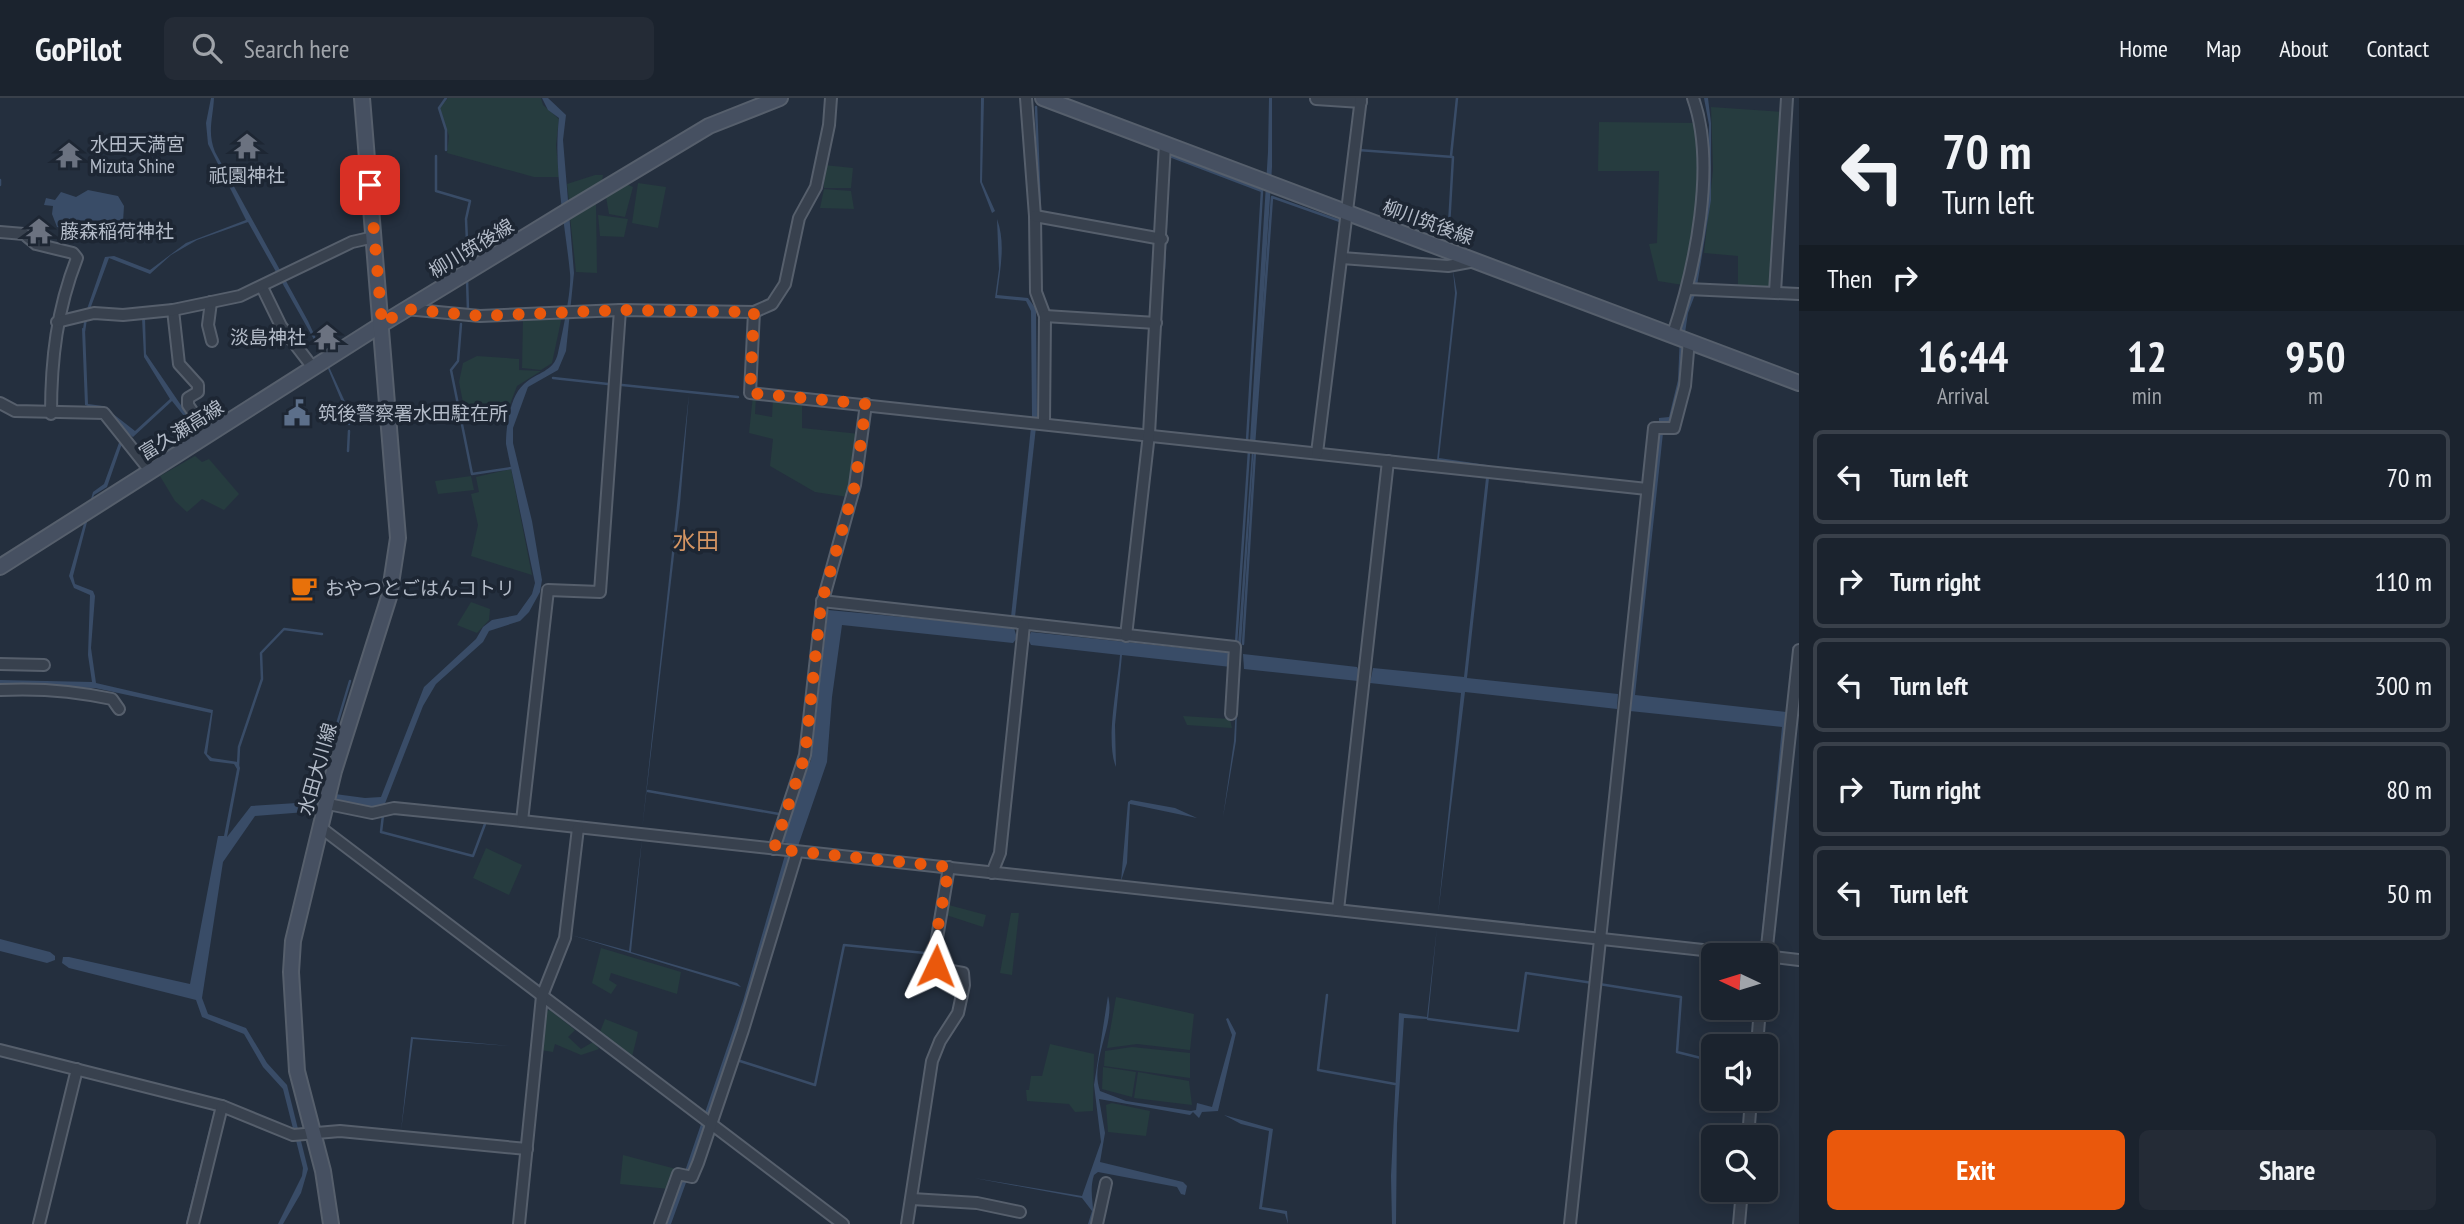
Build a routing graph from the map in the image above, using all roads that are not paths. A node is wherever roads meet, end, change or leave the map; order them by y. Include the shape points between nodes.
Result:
1 (362, 98) edge
2 (780, 98) edge
3 (831, 98) edge
4 (1026, 98) edge
5 (1043, 98) edge
6 (1693, 98) edge
7 (1787, 98) edge
8 (1315, 99) edge
9 (1361, 100) edge
10 (1165, 144) junction
11 (1348, 212) junction
12 (1035, 216) junction
13 (0, 232) edge
14 (374, 237) junction
15 (1162, 239) junction
16 (1342, 258) junction
17 (1477, 261) junction
18 (262, 288) junction
19 (1688, 289) junction
20 (1776, 292) junction
21 (1799, 294) edge
22 (211, 302) junction
23 (406, 309) junction
24 (173, 310) junction
25 (620, 310) junction
26 (754, 312) junction
27 (1045, 316) junction
28 (57, 322) junction
29 (1156, 323) junction
30 (382, 324) junction
31 (1672, 334) junction
32 (1689, 340) junction
33 (212, 341) dead end
34 (314, 369) junction
35 (1799, 383) edge
36 (0, 403) edge
37 (866, 404) junction
38 (51, 414) junction
39 (1044, 423) junction
40 (205, 430) dead end
41 (1149, 434) junction
42 (1317, 453) junction
43 (1388, 461) junction
44 (151, 472) junction
45 (1647, 489) junction
46 (0, 567) edge
47 (822, 601) junction
48 (1024, 625) junction
49 (1126, 635) junction
50 (1799, 649) edge
51 (0, 664) edge
52 (44, 665) dead end
53 (0, 690) edge
54 (119, 709) dead end
55 (1231, 714) dead end
56 (333, 805) dead end
57 (522, 821) junction
58 (320, 827) junction
59 (578, 828) junction
60 (774, 849) junction
61 (797, 852) junction
62 (949, 867) junction
63 (992, 873) junction
64 (1338, 910) junction
65 (1598, 938) junction
66 (1767, 943) edge
67 (1701, 950) edge
68 (1778, 957) edge
69 (1799, 960) edge
70 (542, 996) junction
71 (0, 1050) edge
72 (77, 1069) junction
73 (222, 1106) junction
74 (711, 1124) junction
75 (302, 1135) junction
76 (527, 1149) junction
77 (1106, 1182) dead end
78 (912, 1199) junction
79 (1741, 1202) edge
80 (1012, 1214) dead end
81 (39, 1224) edge
82 (193, 1224) edge
83 (331, 1224) edge
84 (519, 1224) edge
85 (660, 1224) edge
86 (843, 1224) edge
87 (907, 1224) edge
88 (1097, 1224) edge
89 (1570, 1224) edge
90 (1739, 1224) edge

1 - 14 main road
2 - 23 main road, 柳川筑後線 via 709,126
3 - 26 street via 816,187 799,218 785,284 772,304
4 - 12 street
5 - 10 main road, 柳川筑後線
6 - 19 street via 1702,132 1702,165
7 - 20 street
8 - 9 street
9 - 11 street
10 - 11 main road, 柳川筑後線
10 - 15 street
11 - 16 street
11 - 17 main road, 柳川筑後線
12 - 15 street
12 - 27 street via 1036,292
13 - 28 street via 24,234 36,244 77,258
14 - 18 street via 352,242
14 - 30 main road
15 - 29 street
16 - 17 street via 1448,266
16 - 42 street
17 - 31 main road, 柳川筑後線
18 - 22 street
18 - 34 street via 281,326
19 - 20 street
19 - 31 street
20 - 21 street
22 - 24 street
22 - 33 street via 208,325
23 - 25 street via 480,316
23 - 30 main road, 柳川筑後線
24 - 28 street via 94,313
24 - 40 street via 179,364 198,385 188,405
25 - 26 street
25 - 57 street via 600,592 548,590
26 - 37 street via 750,393
27 - 29 street
27 - 39 street
28 - 38 street
29 - 41 street
30 - 34 main road, 富久瀬高線
30 - 58 main road, 水田大川線 via 396,498 395,564
31 - 32 main road, 柳川筑後線
32 - 35 main road, 柳川筑後線
32 - 45 street via 1685,386 1674,428 1654,428
34 - 44 main road, 富久瀬高線
36 - 38 street via 15,411
37 - 39 street
37 - 47 street via 855,485
38 - 44 street via 104,413
39 - 41 street
41 - 42 street
41 - 49 street
42 - 43 street
43 - 45 street
43 - 64 street
44 - 46 main road, 富久瀬高線
45 - 65 street
47 - 48 street
47 - 60 street via 805,755
48 - 49 street
48 - 63 street via 1000,853
49 - 55 street via 1235,648
50 - 66 street
51 - 52 street
53 - 54 street via 89,694 112,699
56 - 57 street via 372,813 394,808
57 - 59 street
58 - 70 street
58 - 75 main road, 水田大川線 via 293,941 291,972
59 - 60 street
59 - 70 street via 565,938
60 - 61 street
61 - 62 street
61 - 74 street
62 - 63 street
62 - 78 street via 933,962 940,969 963,973 964,985 958,1013 932,1061
63 - 64 street
64 - 65 street
65 - 67 street
65 - 89 street
68 - 69 street
70 - 74 street
70 - 76 street
71 - 72 street
72 - 73 street
72 - 81 street
73 - 75 street
73 - 82 street
74 - 85 street via 692,1177 678,1174
74 - 86 street
75 - 76 street via 340,1131
75 - 83 main road, 水田大川線 via 323,1171
76 - 84 street
77 - 88 street
78 - 80 street via 977,1203
78 - 87 street
79 - 90 street

